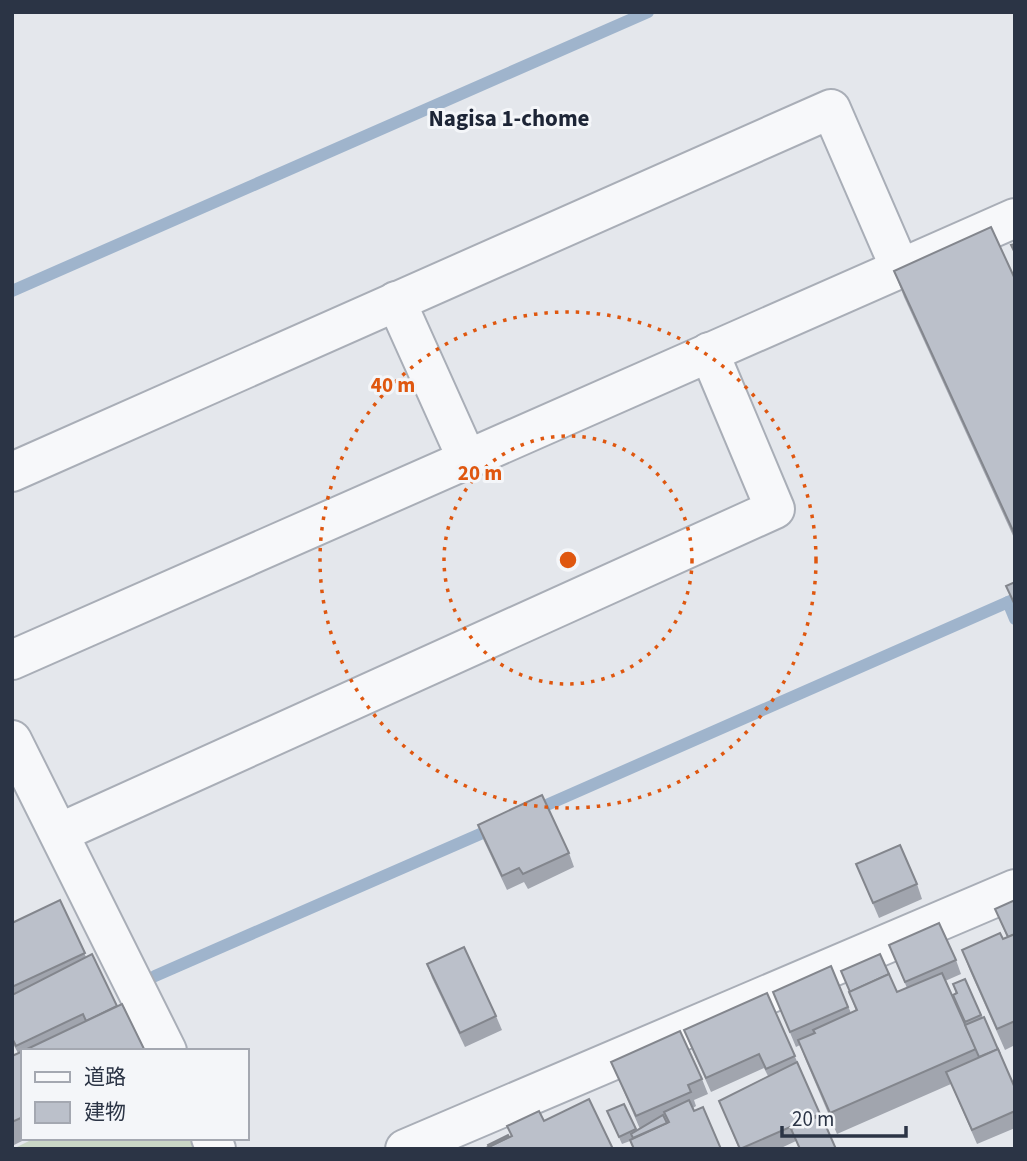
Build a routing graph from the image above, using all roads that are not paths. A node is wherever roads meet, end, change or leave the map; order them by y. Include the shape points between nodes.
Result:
1 (1015, 218) edge
2 (900, 268) junction
3 (396, 301) junction
4 (709, 352) junction
5 (467, 459) junction
6 (12, 472) edge
7 (12, 660) edge
8 (12, 740) edge
9 (59, 833) junction
10 (1015, 889) edge
11 (166, 1049) edge
12 (405, 1149) edge

1 - 2 street
2 - 3 street via 831,109
2 - 4 street
3 - 5 street
3 - 6 street
4 - 5 street
4 - 9 street via 775,509
5 - 7 street
8 - 9 street
9 - 11 street
10 - 12 street

